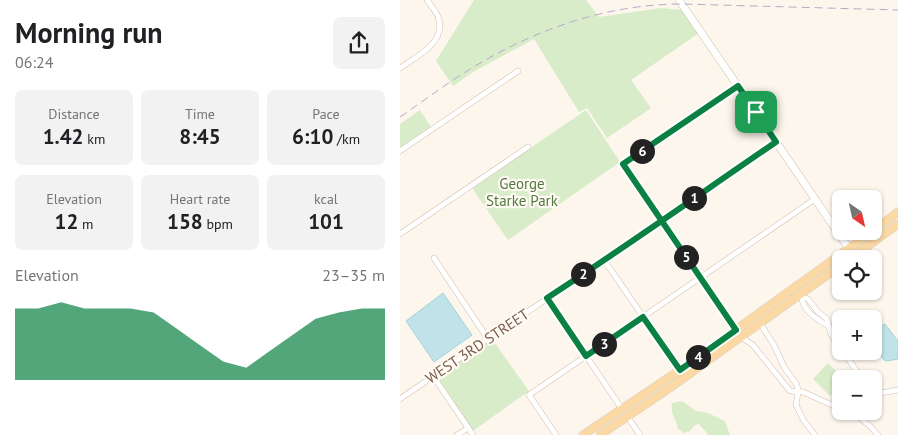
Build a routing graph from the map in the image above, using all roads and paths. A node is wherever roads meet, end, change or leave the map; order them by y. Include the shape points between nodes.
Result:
1 (426, 0) edge
2 (679, 0) edge
3 (400, 68) edge
4 (518, 71) dead end
5 (738, 86) junction
6 (776, 142) junction
7 (528, 147) dead end
8 (400, 151) edge
9 (815, 199) junction
10 (898, 212) edge
11 (661, 221) junction
12 (882, 224) edge
13 (898, 224) edge
14 (400, 234) edge
15 (860, 240) edge
16 (849, 248) junction
17 (862, 250) edge
18 (434, 258) dead end
19 (604, 260) junction
20 (832, 272) edge
21 (700, 277) junction
22 (802, 296) junction
23 (547, 298) junction
24 (643, 317) junction
25 (760, 324) junction
26 (736, 330) junction
27 (832, 335) edge
28 (741, 337) junction
29 (488, 339) junction
30 (723, 350) junction
31 (586, 356) junction
32 (680, 370) junction
33 (433, 376) junction
34 (650, 390) junction
35 (898, 390) edge
36 (798, 392) junction
37 (882, 393) edge
38 (400, 399) edge
39 (832, 405) edge
40 (622, 409) junction
41 (627, 416) junction
42 (861, 420) edge
43 (468, 428) junction
44 (608, 429) junction
45 (457, 435) edge
46 (473, 435) edge
47 (556, 435) edge
48 (583, 435) edge
49 (600, 435) edge
50 (640, 435) edge
51 (815, 435) edge
52 (878, 435) edge

1 - 3 street via 439,18 439,35
2 - 5 street
4 - 8 street
5 - 6 street
5 - 11 street via 623,164
6 - 9 street
6 - 11 street, WEST 3RD STREET
7 - 14 street
9 - 16 street
9 - 21 street
10 - 12 main road
11 - 19 street, WEST 3RD STREET
11 - 21 street
13 - 17 main road
15 - 16 main road
16 - 26 main road
18 - 29 street
19 - 23 street, WEST 3RD STREET
19 - 24 street
20 - 22 main road
21 - 24 street
21 - 26 street
22 - 25 main road
22 - 27 street via 812,314 829,326
23 - 29 street, WEST 3RD STREET
23 - 31 street
24 - 31 street
24 - 32 street
25 - 28 main road
25 - 36 street via 797,385
26 - 30 main road
26 - 32 main road
28 - 30 main road
28 - 36 street via 753,345 790,390
29 - 33 street, WEST 3RD STREET
30 - 41 main road
31 - 40 street
31 - 47 street via 529,394
32 - 34 main road
33 - 38 street, WEST 3RD STREET
33 - 43 street
34 - 40 main road
34 - 41 main road
35 - 37 street
36 - 39 street
36 - 51 street via 796,405
40 - 44 main road
40 - 48 main road
41 - 44 main road
41 - 50 street
42 - 52 street
43 - 45 street
43 - 46 street
44 - 49 main road

